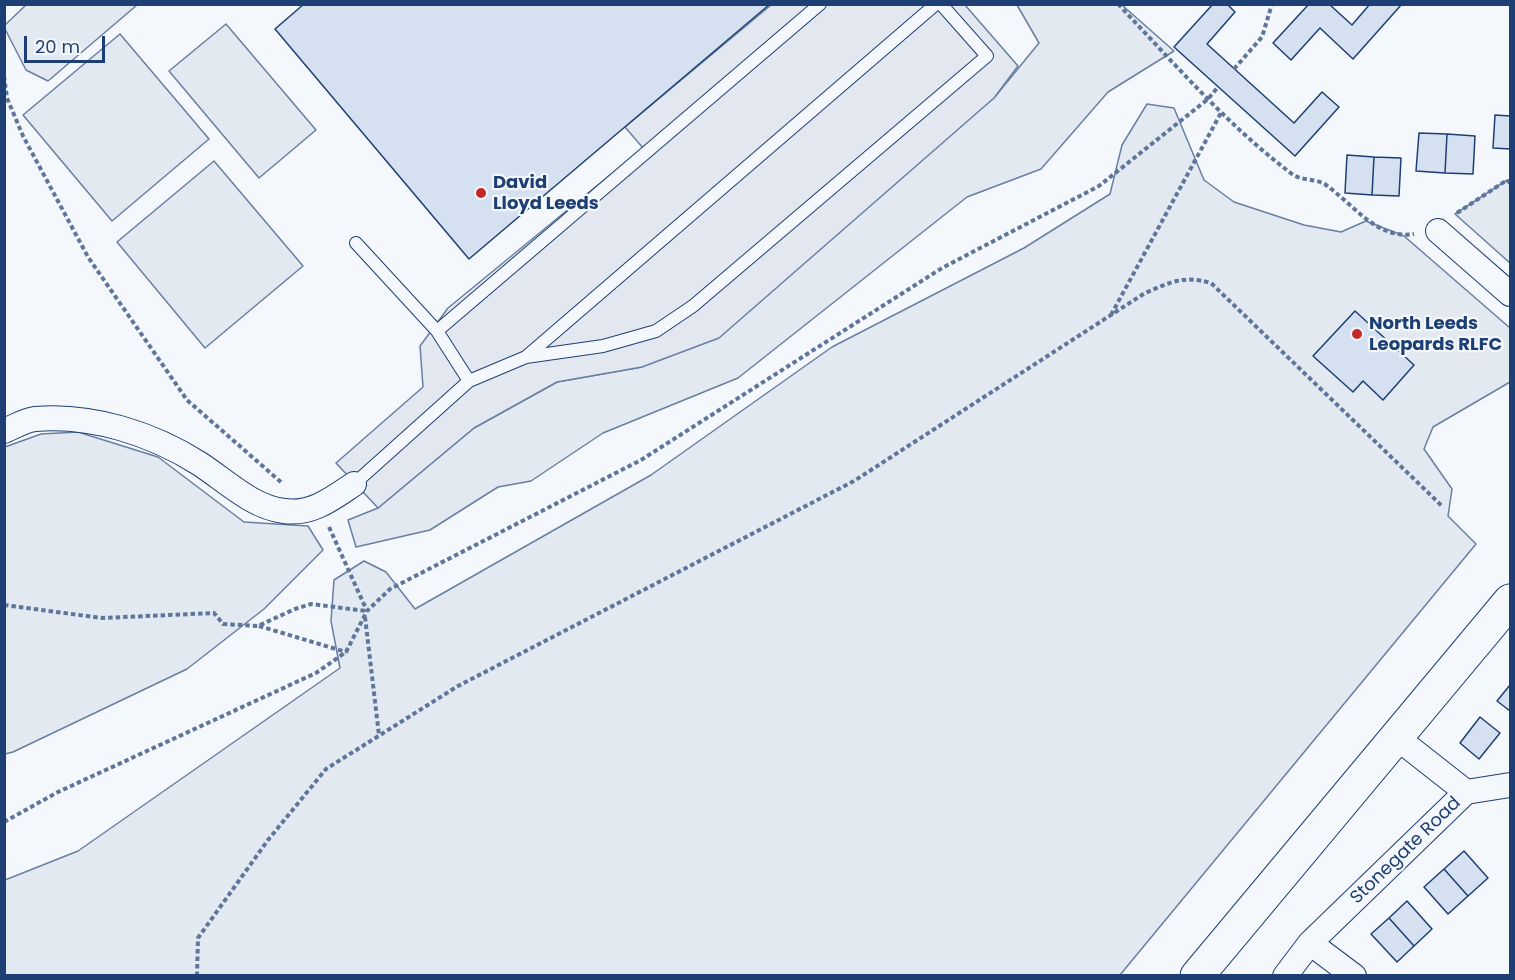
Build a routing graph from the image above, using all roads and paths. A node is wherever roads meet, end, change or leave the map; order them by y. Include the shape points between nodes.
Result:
1 (820, 4) edge
2 (936, 4) edge
3 (941, 4) edge
4 (1118, 4) edge
5 (1272, 4) edge
6 (1234, 69) dead end
7 (4, 76) edge
8 (1218, 87) dead end
9 (1208, 99) junction
10 (1222, 111) junction
11 (1510, 183) edge
12 (1438, 231) junction
13 (356, 243) dead end
14 (1510, 294) edge
15 (1111, 316) junction
16 (437, 331) junction
17 (526, 357) junction
18 (469, 381) junction
19 (4, 431) edge
20 (354, 484) joint
21 (320, 507) junction
22 (1443, 507) dead end
23 (1510, 601) edge
24 (4, 605) edge
25 (367, 611) junction
26 (364, 616) junction
27 (258, 626) junction
28 (346, 652) junction
29 (379, 735) junction
30 (1396, 737) junction
31 (1510, 785) edge
32 (1466, 792) junction
33 (4, 822) edge
34 (1310, 944) junction
35 (197, 975) edge
36 (1197, 975) edge
37 (1285, 975) edge
38 (1354, 975) edge

1 - 16 lane
2 - 17 lane
3 - 17 lane via 987,56 693,306 656,331 603,346
4 - 9 path
5 - 6 path via 1262,37
7 - 21 path via 7,98 23,136 88,257 187,400 297,496
8 - 9 path
9 - 10 path
9 - 25 path via 1099,186 942,268 641,460 390,589
10 - 12 path via 1294,176 1324,184 1366,221 1404,236
10 - 15 path
11 - 12 path via 1507,180 1475,200
12 - 14 street
13 - 16 lane
15 - 22 path via 1145,293 1171,282 1192,278 1211,284
15 - 29 path via 854,481 458,686
16 - 18 lane
17 - 18 lane
18 - 20 lane
19 - 21 street via 33,419 90,422 144,434 199,463 255,502 284,512
20 - 21 street
21 - 25 path
23 - 30 main road
24 - 27 path via 102,618 214,613 223,624
25 - 26 path
25 - 27 path via 311,604
26 - 28 path
26 - 29 path
27 - 28 path
28 - 33 path via 316,673 58,792
29 - 35 path via 326,769 268,840 198,938
30 - 32 street, Stonegate Road
30 - 36 main road
31 - 32 street
32 - 34 street, Stonegate Road
34 - 37 street, Stonegate Road
34 - 38 street

